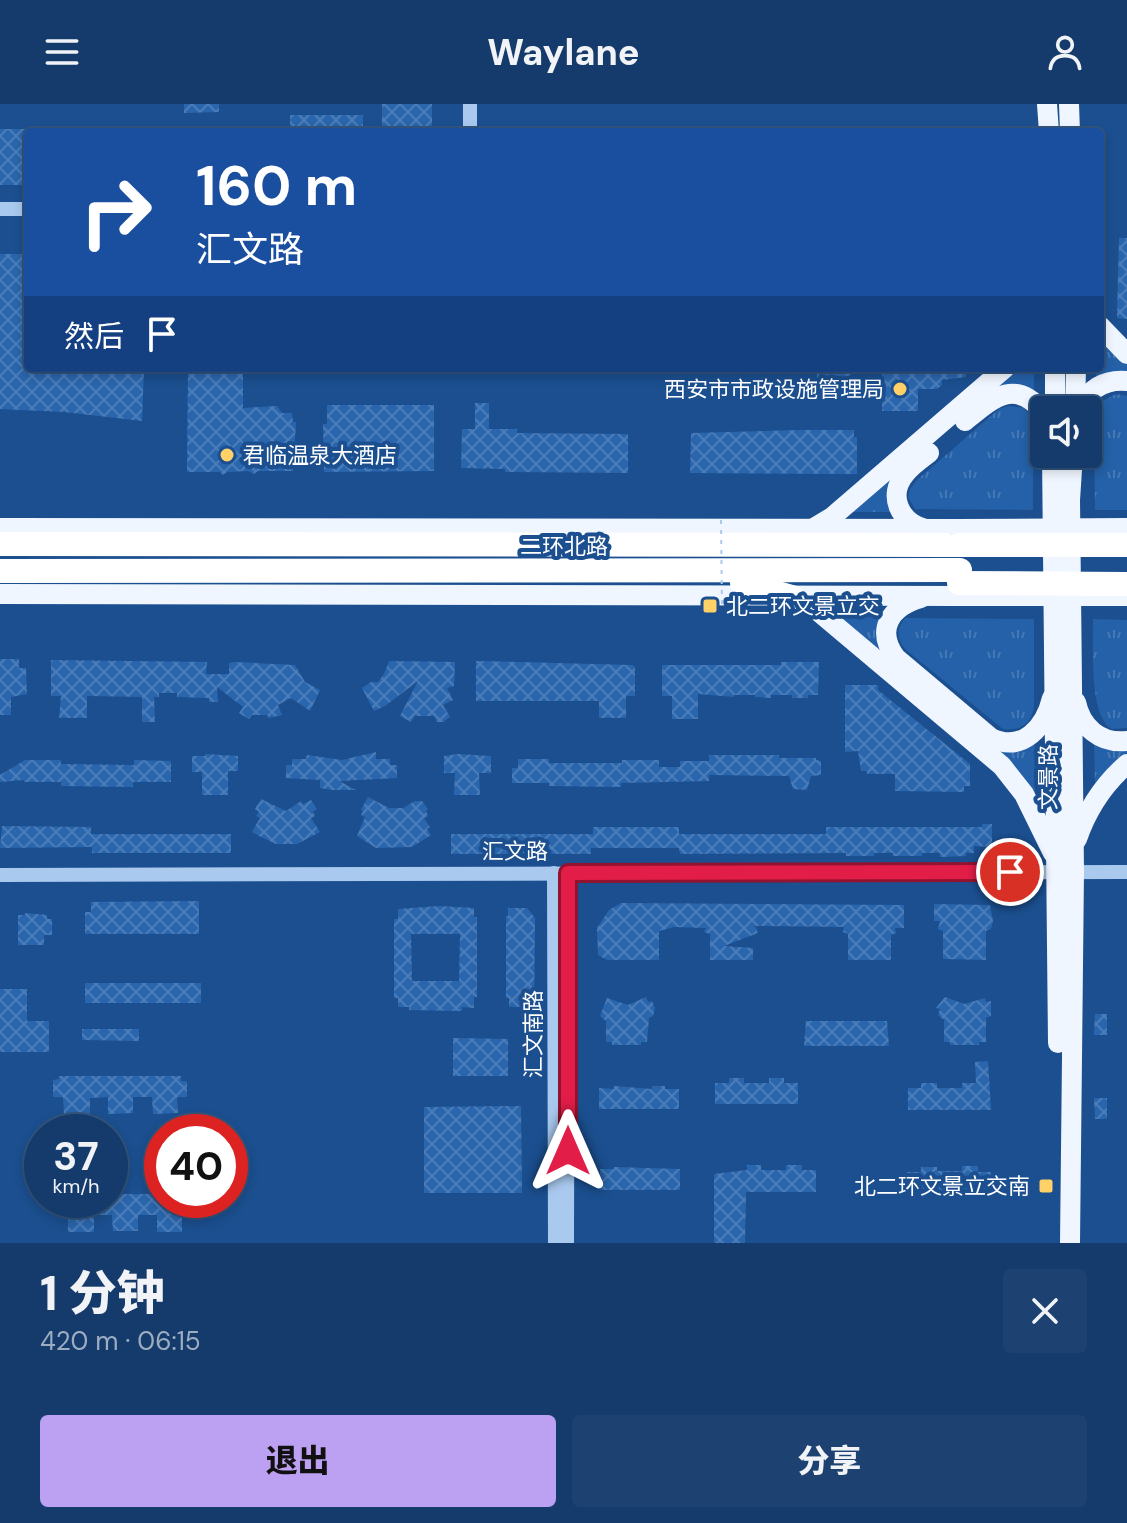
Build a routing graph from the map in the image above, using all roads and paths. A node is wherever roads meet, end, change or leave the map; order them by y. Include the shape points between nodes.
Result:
1 (470, 104) edge
2 (1047, 104) edge
3 (1069, 104) edge
4 (470, 128) edge
5 (1049, 128) edge
6 (1070, 128) edge
7 (0, 209) edge
8 (24, 209) edge
9 (1104, 330) edge
10 (1127, 354) edge
11 (1000, 372) edge
12 (1055, 372) edge
13 (1076, 372) edge
14 (1127, 381) edge
15 (1055, 396) edge
16 (1077, 396) edge
17 (1086, 396) edge
18 (1030, 400) edge
19 (1052, 468) edge
20 (1073, 468) edge
21 (721, 520) dead end
22 (0, 528) edge
23 (1127, 528) edge
24 (929, 530) junction
25 (804, 531) junction
26 (0, 544) edge
27 (246, 544) junction
28 (283, 544) junction
29 (738, 545) junction
30 (1127, 545) edge
31 (0, 555) edge
32 (331, 556) junction
33 (1127, 556) edge
34 (959, 563) junction
35 (195, 564) junction
36 (1127, 570) edge
37 (0, 571) edge
38 (411, 572) junction
39 (742, 583) junction
40 (0, 584) edge
41 (138, 584) junction
42 (481, 584) junction
43 (1127, 584) edge
44 (0, 594) edge
45 (935, 595) junction
46 (1127, 596) edge
47 (792, 597) junction
48 (722, 608) dead end
49 (1063, 674) junction
50 (1127, 741) edge
51 (1127, 764) edge
52 (1066, 865) junction
53 (1127, 872) edge
54 (561, 873) junction
55 (0, 875) edge
56 (555, 1243) edge
57 (567, 1243) edge
58 (1059, 1243) edge
59 (1070, 1243) edge

1 - 4 street
2 - 5 main road
3 - 6 main road
7 - 8 street
9 - 10 main road
11 - 25 main road via 832,517
12 - 15 main road
13 - 16 main road
14 - 17 main road via 1113,380
18 - 24 main road via 1012,393 998,396 905,474 897,488 898,507 911,523
19 - 49 main road, 文景路
20 - 49 main road, 文景路
21 - 48 path, bridge
22 - 25 main road
23 - 34 main road, bridge
24 - 25 main road
24 - 34 main road
25 - 29 highway
26 - 27 highway
27 - 28 highway
27 - 35 highway
28 - 29 highway
28 - 32 highway
29 - 34 highway
30 - 34 highway, bridge
31 - 35 highway, 二环北路
32 - 34 highway, 二环北路
32 - 35 highway, 二环北路
33 - 34 highway, 二环北路
34 - 36 highway, 二环北路
34 - 38 highway, 二环北路
34 - 39 highway
34 - 43 highway, bridge
34 - 45 main road
34 - 46 main road, bridge
35 - 37 highway, 二环北路
35 - 38 highway, 二环北路
35 - 41 highway
38 - 42 highway
39 - 42 highway
39 - 47 highway
40 - 41 highway
41 - 42 highway
44 - 47 main road
45 - 47 main road
45 - 49 main road via 897,610 886,628 886,642 896,658 991,738 1008,743 1031,735 1046,718
47 - 52 main road via 812,606 1002,766
49 - 50 main road via 1085,724 1102,738
49 - 52 main road, 文景路
51 - 52 main road via 1092,806
52 - 53 street, 汇文路
52 - 54 street, 汇文路
52 - 58 main road, 文景路
52 - 59 main road, 文景路
54 - 55 street, 汇文路
54 - 56 street, 汇文南路
54 - 57 street, 汇文南路

